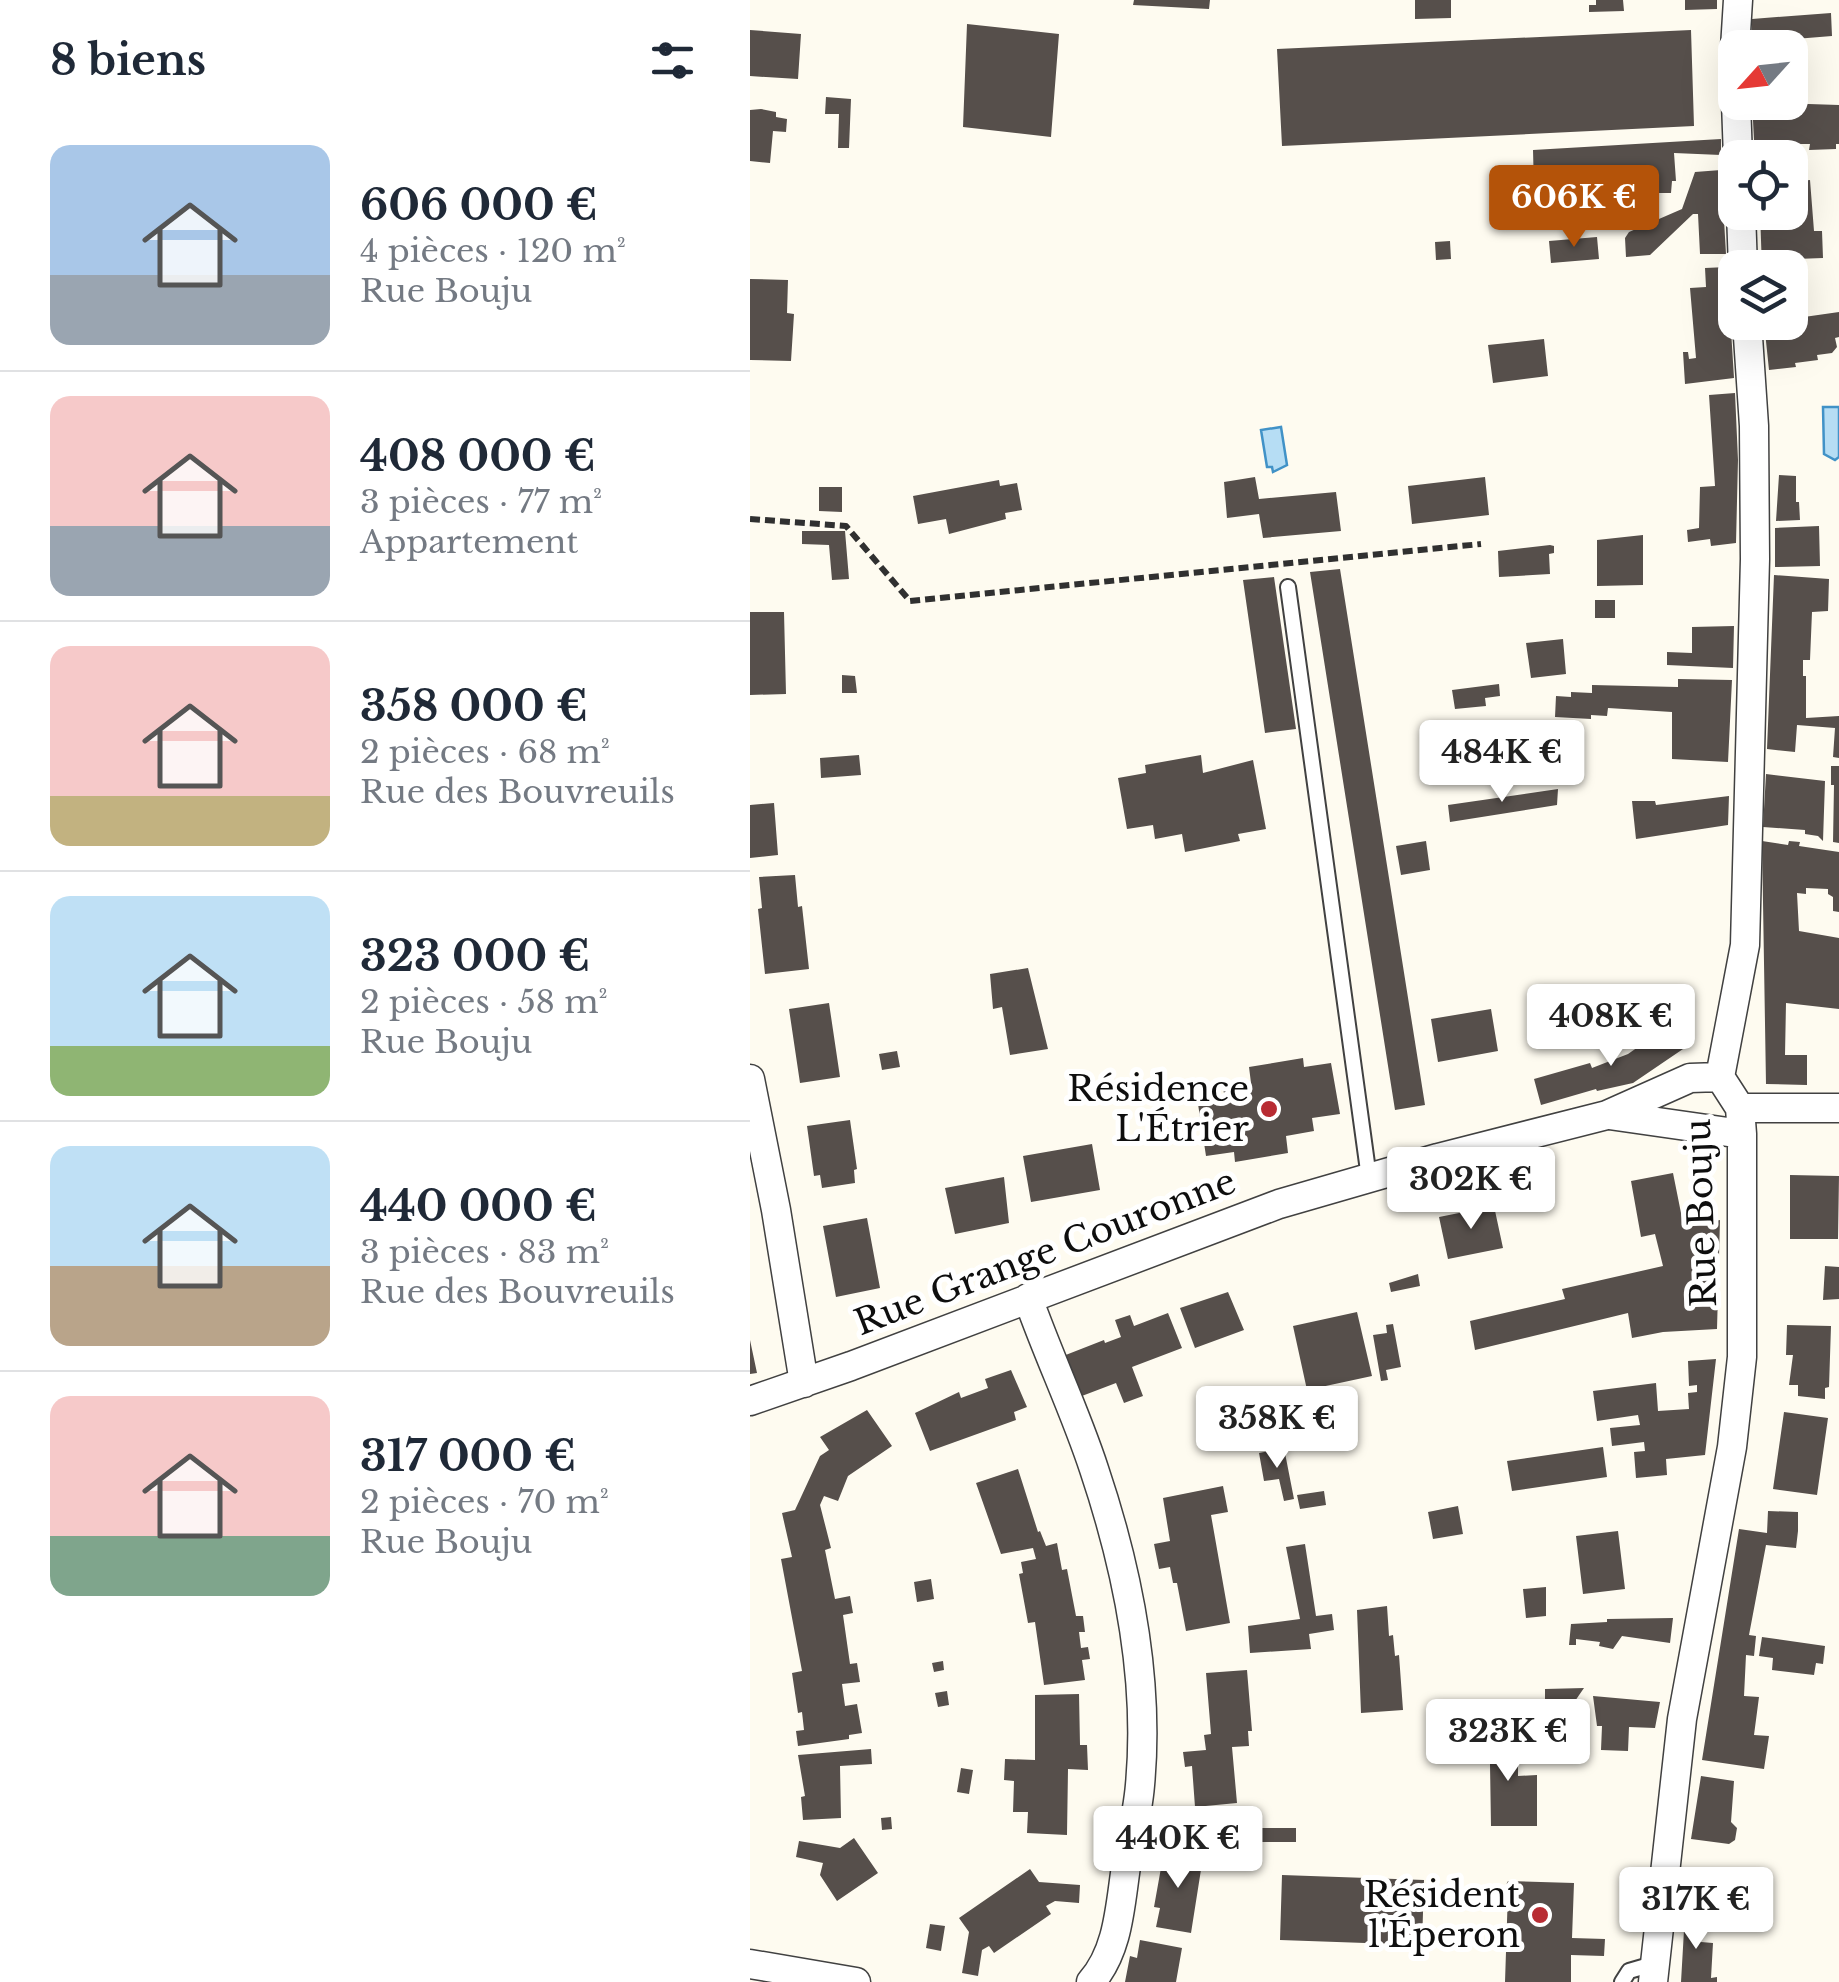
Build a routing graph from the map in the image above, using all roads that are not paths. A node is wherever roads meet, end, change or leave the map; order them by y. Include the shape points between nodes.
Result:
1 (1738, 0) edge
2 (1736, 30) edge
3 (1748, 340) edge
4 (1288, 587) dead end
5 (750, 1078) edge
6 (1720, 1078) junction
7 (1839, 1108) edge
8 (1608, 1115) junction
9 (1741, 1121) junction
10 (1368, 1178) junction
11 (1028, 1298) junction
12 (804, 1382) junction
13 (750, 1401) edge
14 (750, 1964) edge
15 (1653, 1973) edge
16 (856, 1982) edge
17 (1091, 1982) edge
18 (1622, 1982) edge

1 - 2 street
3 - 6 street, Rue Bouju via 1755,559 1745,945
4 - 10 lane
5 - 12 street
6 - 8 street, Rue Grange Couronne via 1690,1078
6 - 9 street, Rue Bouju
7 - 9 street, Rue Grange Couronne
8 - 9 street, Rue Grange Couronne
8 - 10 street, Rue Grange Couronne
9 - 15 street, Rue Bouju via 1742,1357 1682,1719
10 - 11 street, Rue Grange Couronne via 1278,1204
11 - 12 street, Rue Grange Couronne
11 - 17 street via 1093,1465 1137,1637 1137,1812 1115,1940
12 - 13 street, Rue Grange Couronne
14 - 16 street
15 - 18 lane via 1629,1970

